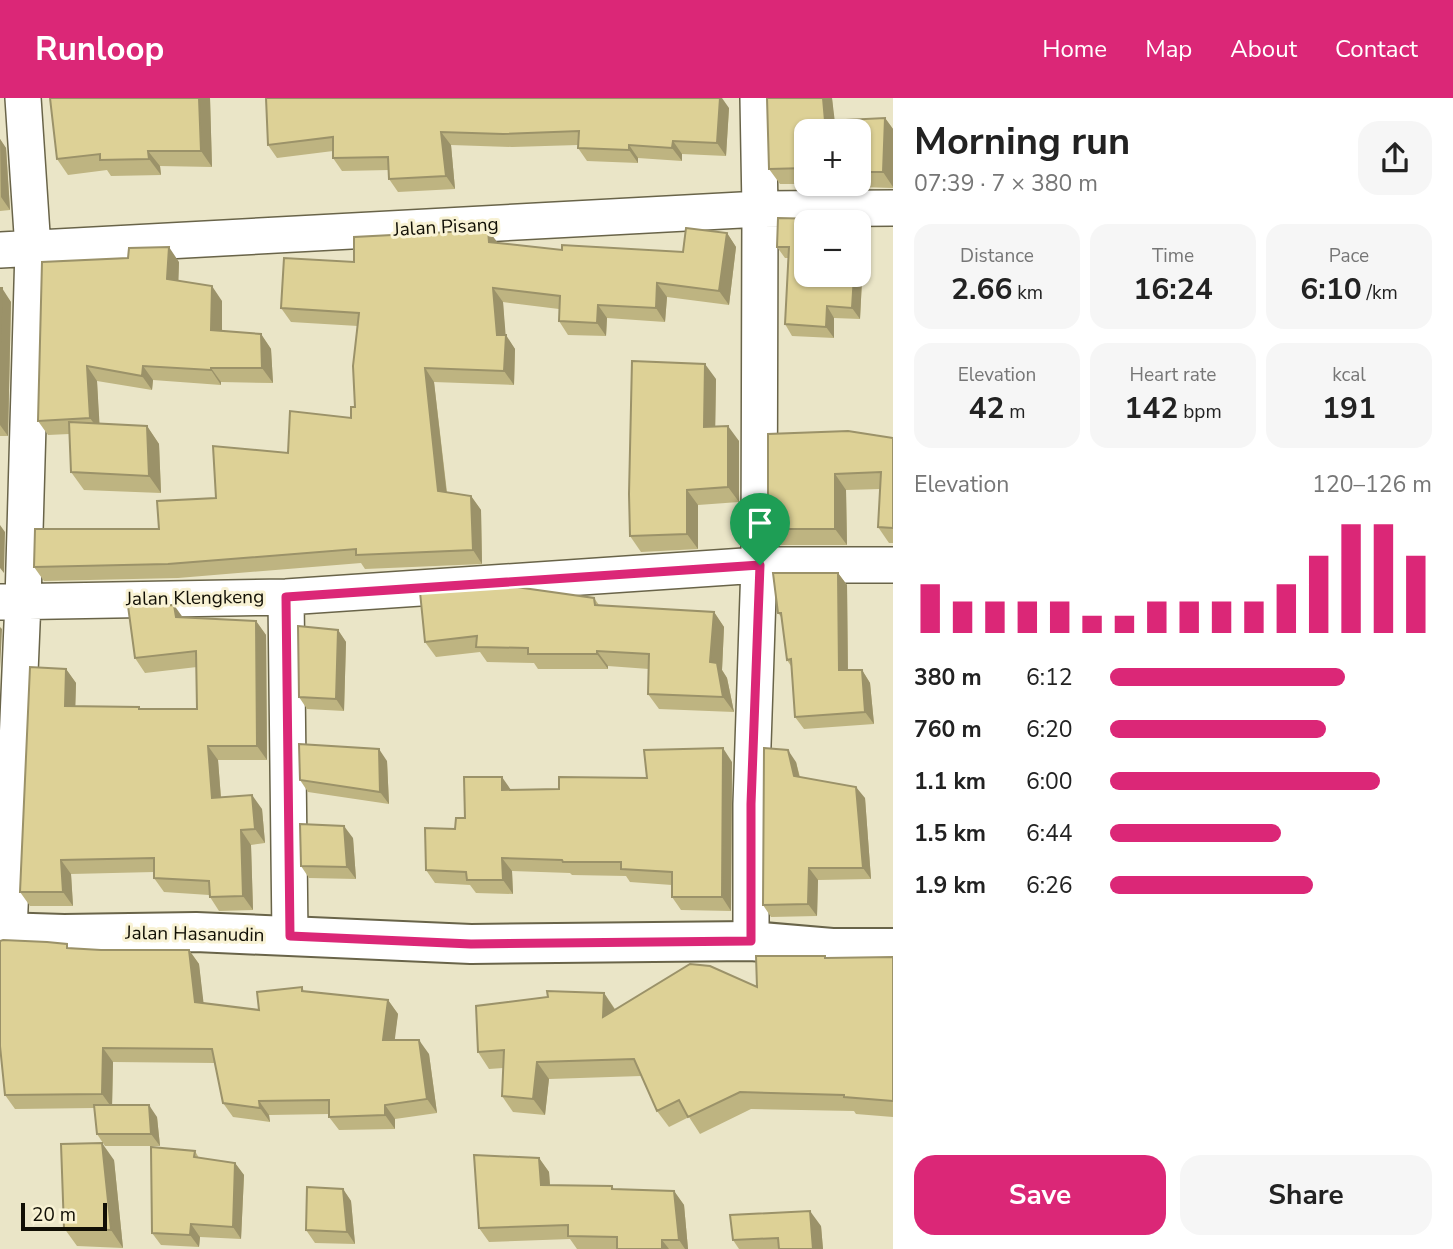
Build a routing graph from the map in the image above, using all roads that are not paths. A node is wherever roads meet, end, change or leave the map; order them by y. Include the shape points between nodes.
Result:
1 (23, 98) edge
2 (758, 98) edge
3 (893, 208) edge
4 (760, 209) junction
5 (16, 249) edge
6 (760, 565) junction
7 (893, 565) edge
8 (286, 597) junction
9 (12, 601) edge
10 (5, 932) edge
11 (290, 936) junction
12 (751, 941) junction
13 (893, 948) edge

1 - 5 street
2 - 4 street
3 - 4 street, Jalan Pisang
4 - 5 street, Jalan Pisang
4 - 6 street
5 - 9 street
6 - 7 street, Jalan Klengkeng
6 - 8 street, Jalan Klengkeng
6 - 12 street
8 - 9 street, Jalan Klengkeng
8 - 11 street
9 - 10 street
10 - 11 main road, Jalan Hasanudin
11 - 12 main road, Jalan Hasanudin via 471,944
12 - 13 main road, Jalan Hasanudin

